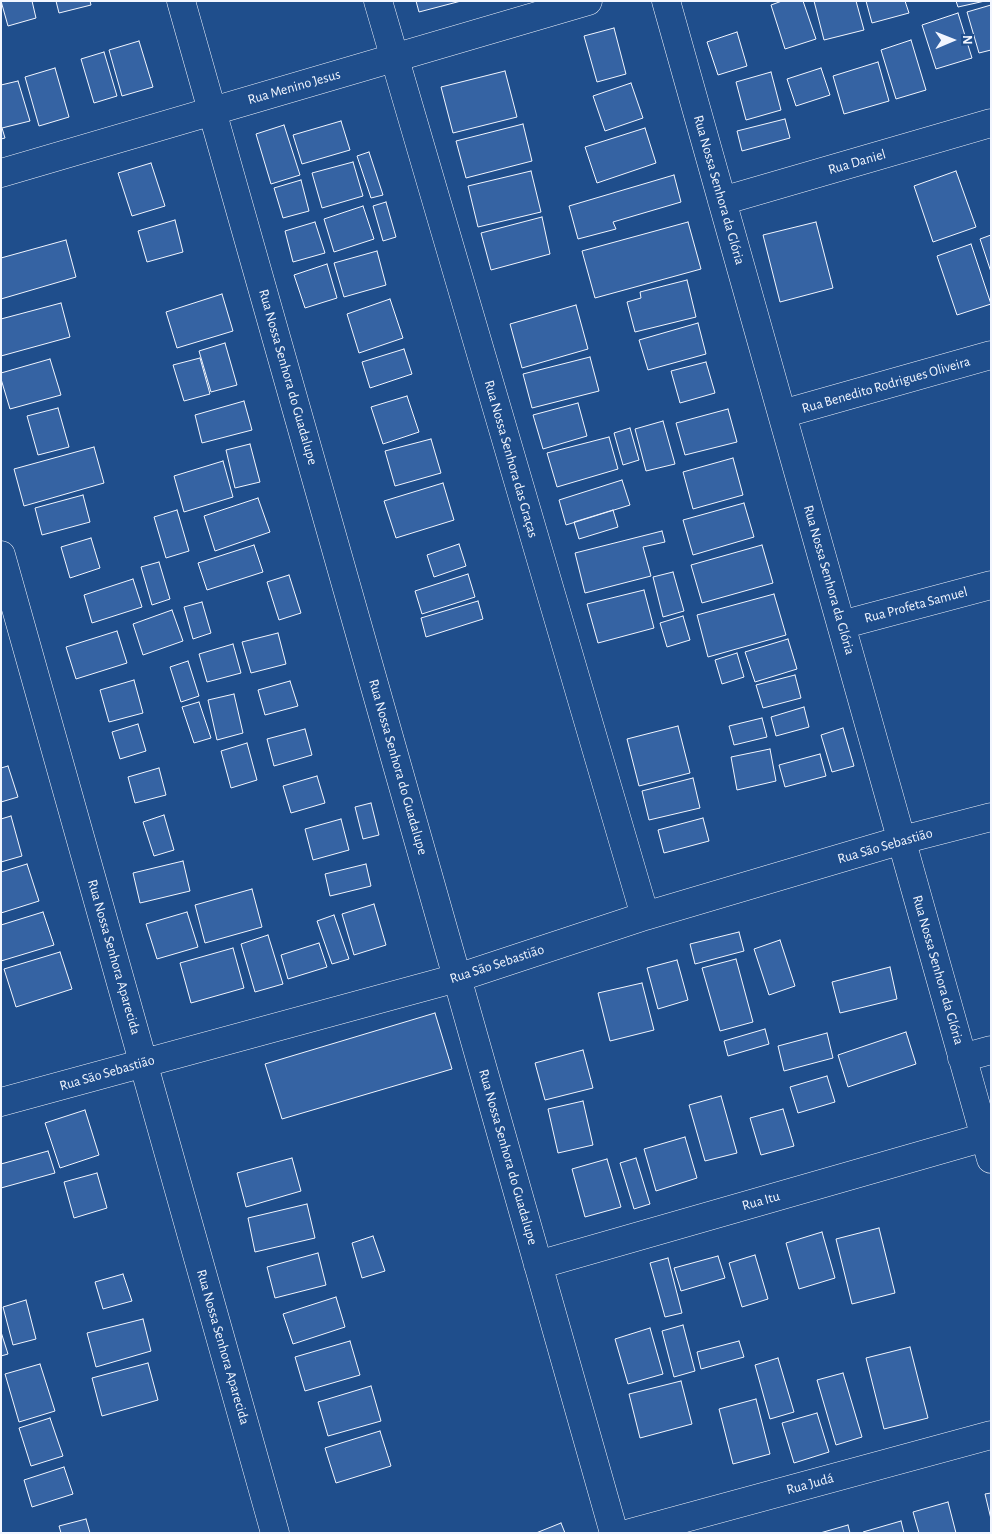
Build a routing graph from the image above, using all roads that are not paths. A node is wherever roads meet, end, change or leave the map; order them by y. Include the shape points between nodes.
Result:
1 (181, 1) edge
2 (378, 1) edge
3 (588, 1) edge
4 (666, 1) edge
5 (394, 58) junction
6 (212, 111) junction
7 (991, 123) edge
8 (1, 173) edge
9 (722, 201) junction
10 (991, 355) edge
11 (782, 414) junction
12 (1, 555) edge
13 (991, 585) edge
14 (841, 625) junction
15 (991, 817) edge
16 (902, 840) junction
17 (645, 916) junction
18 (457, 978) junction
19 (991, 1050) edge
20 (962, 1058) junction
21 (144, 1062) junction
22 (1, 1102) edge
23 (988, 1148) edge
24 (538, 1265) junction
25 (991, 1435) edge
26 (276, 1533) edge
27 (614, 1533) edge
28 (630, 1533) edge

1 - 6 street, Rua Nossa Senhora do Guadalupe
2 - 5 street, Rua Nossa Senhora das Graças
3 - 5 street, Rua Menino Jesus
4 - 9 street, Rua Nossa Senhora da Glória
5 - 6 street, Rua Menino Jesus
5 - 17 street, Rua Nossa Senhora das Graças
6 - 8 street, Rua Menino Jesus
6 - 18 street, Rua Nossa Senhora do Guadalupe
7 - 9 street, Rua Daniel
9 - 11 street, Rua Nossa Senhora da Glória
10 - 11 street, Rua Benedito Rodrigues Oliveira
11 - 14 street, Rua Nossa Senhora da Glória
12 - 21 street, Rua Nossa Senhora Aparecida
13 - 14 street, Rua Profeta Samuel
14 - 16 street, Rua Nossa Senhora da Glória
15 - 16 street, Rua São Sebastião
16 - 17 street, Rua São Sebastião
16 - 20 street, Rua Nossa Senhora da Glória
17 - 18 street, Rua São Sebastião
18 - 21 street, Rua São Sebastião
18 - 24 street, Rua Nossa Senhora do Guadalupe
19 - 20 street
20 - 23 street, Rua Nossa Senhora da Glória
21 - 22 street, Rua São Sebastião
21 - 26 street, Rua Nossa Senhora Aparecida
23 - 24 street, Rua Itu
24 - 27 street, Rua Nossa Senhora do Guadalupe
25 - 28 street, Rua Judá

